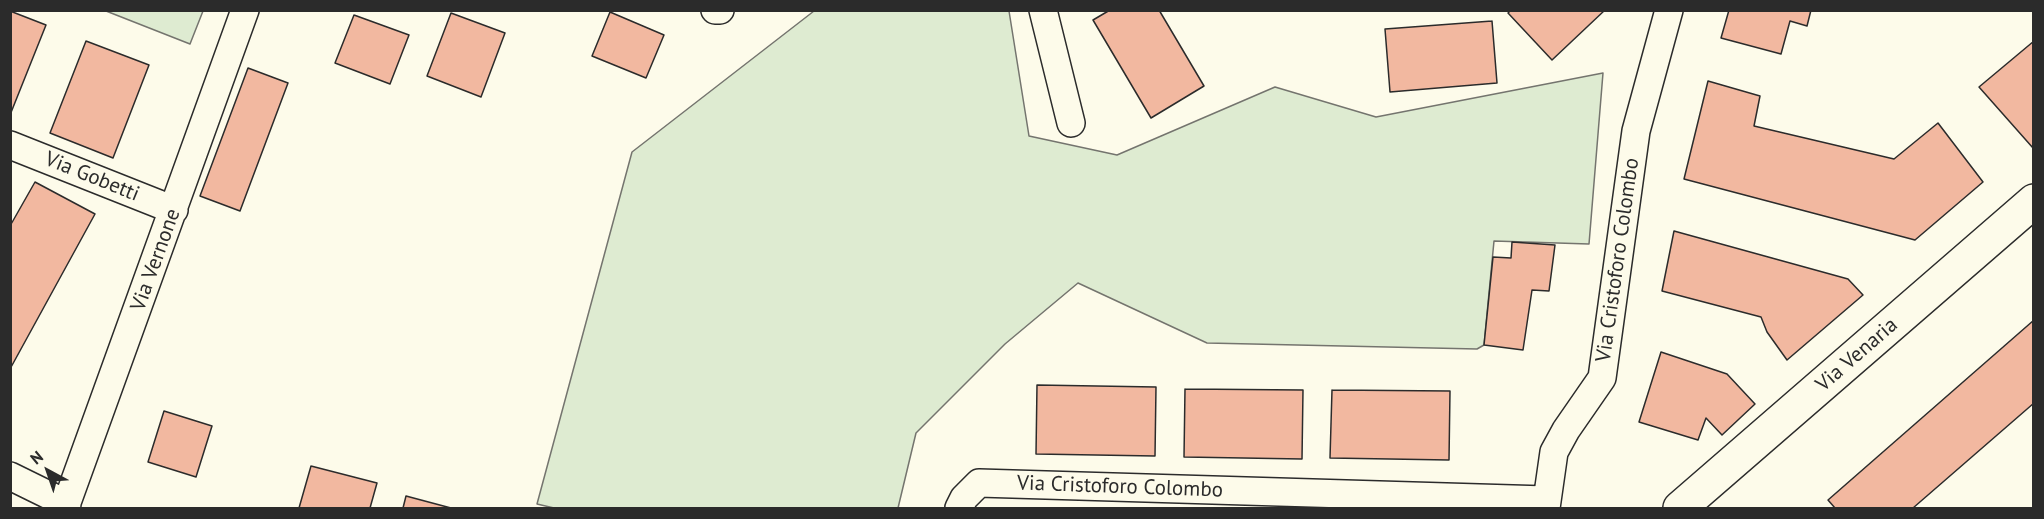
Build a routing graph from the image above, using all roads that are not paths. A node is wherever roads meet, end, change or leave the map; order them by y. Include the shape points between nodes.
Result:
1 (245, 10) edge
2 (1043, 10) edge
3 (1669, 10) edge
4 (1071, 123) dead end
5 (10, 145) edge
6 (2034, 201) edge
7 (174, 210) junction
8 (10, 476) edge
9 (1546, 504) edge
10 (66, 506) edge
11 (959, 508) edge
12 (1680, 508) edge

1 - 7 street, Via Vernone
2 - 4 street
3 - 9 street, Via Cristoforo Colombo via 1636,131 1602,378 1554,452
5 - 7 street, Via Gobetti
6 - 12 street, Via Venaria
7 - 10 street, Via Vernone
8 - 10 street
9 - 11 street, Via Cristoforo Colombo via 979,483

